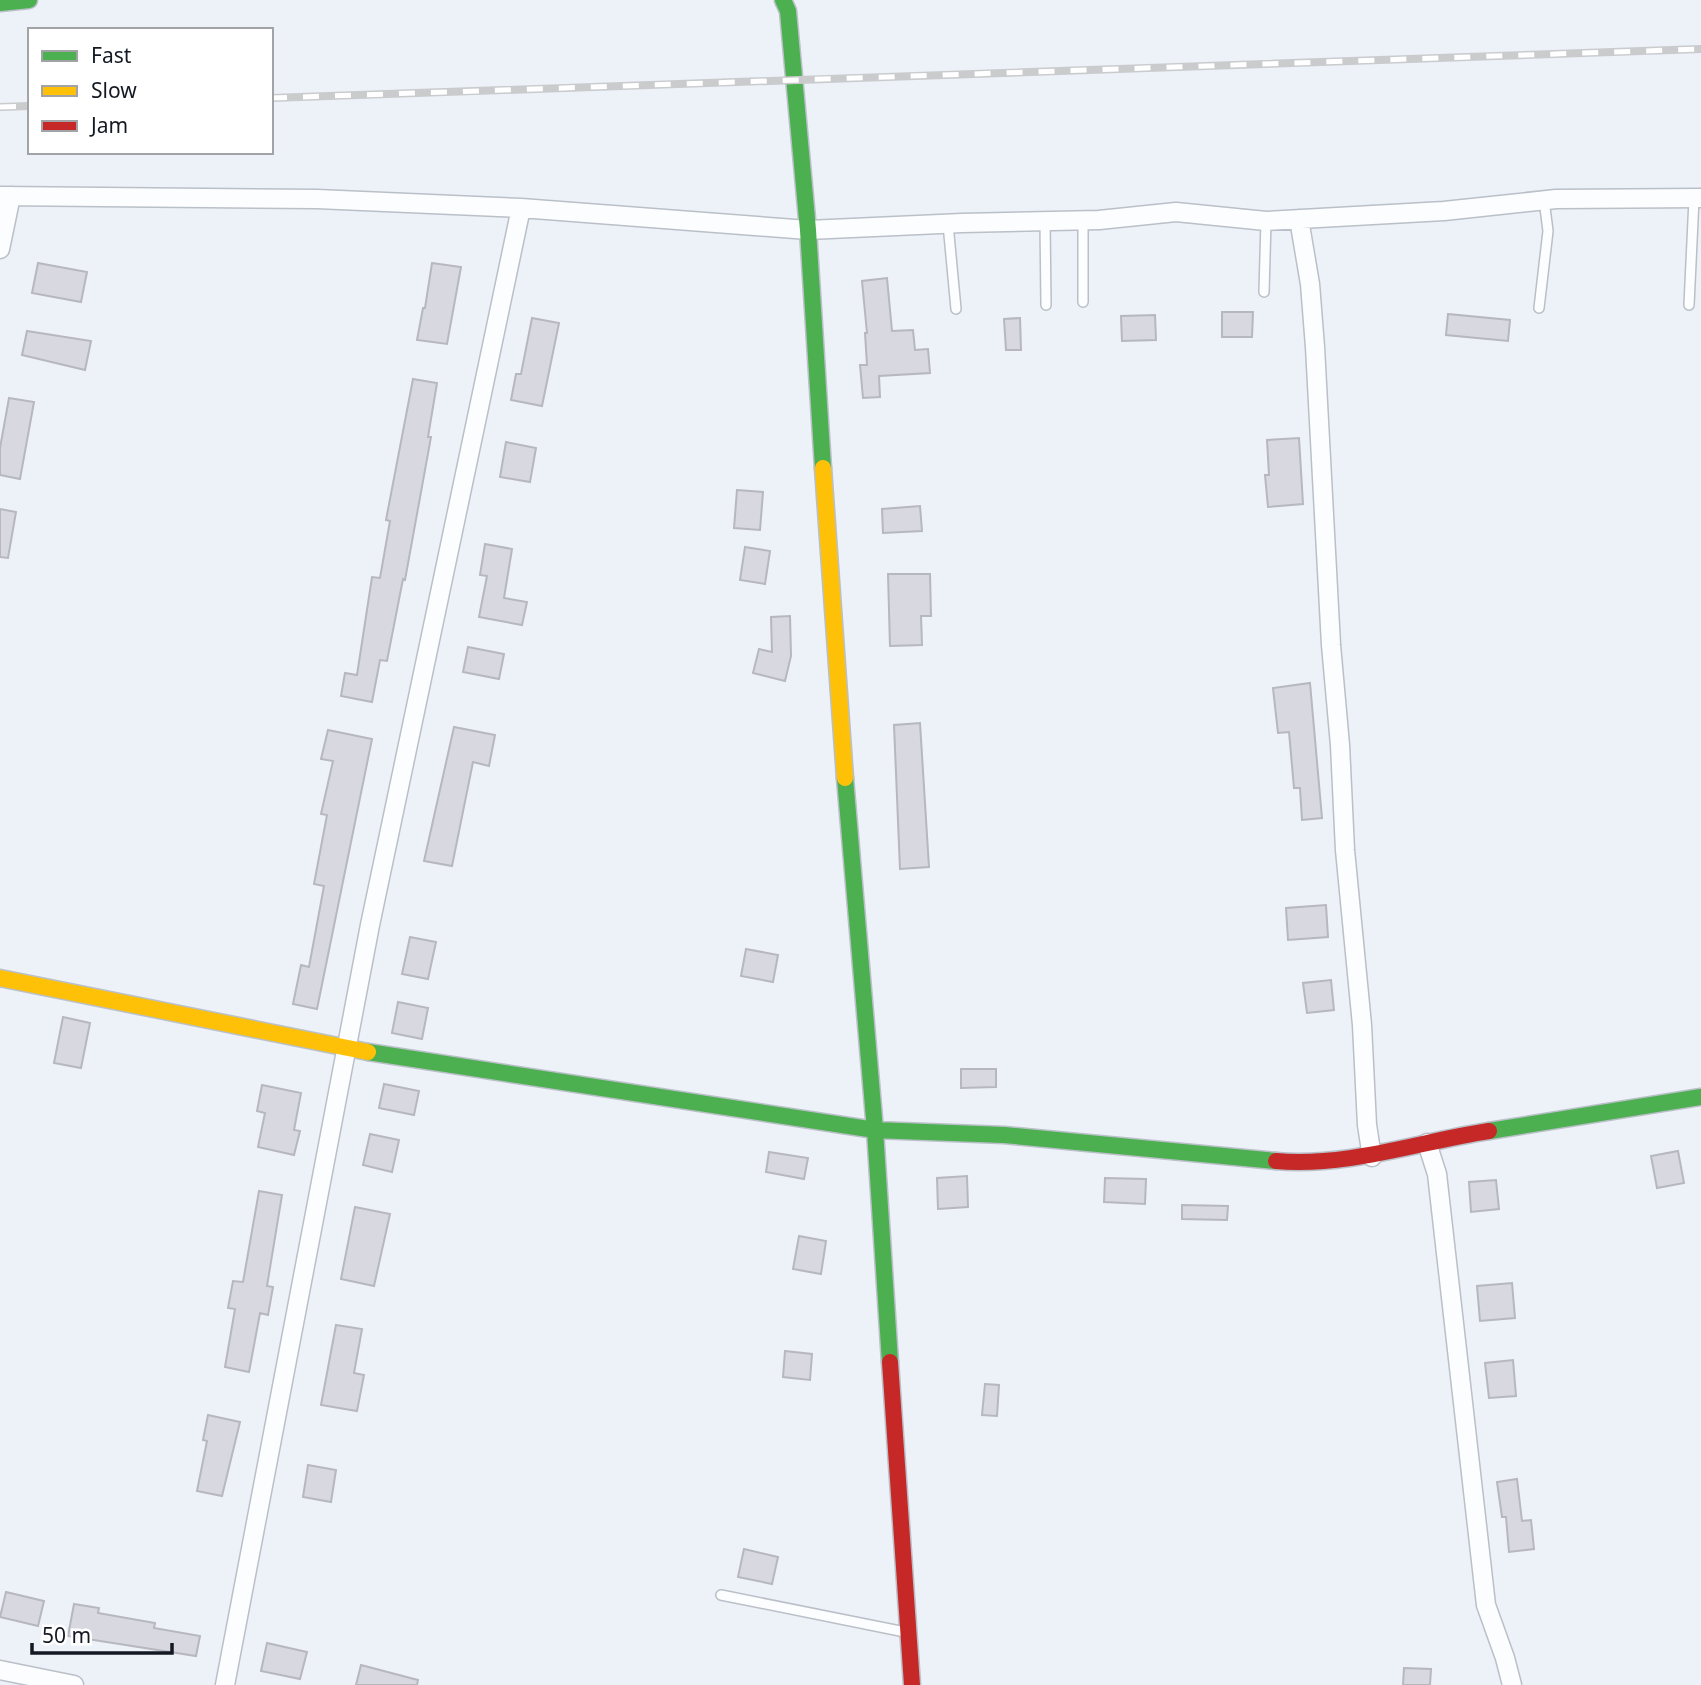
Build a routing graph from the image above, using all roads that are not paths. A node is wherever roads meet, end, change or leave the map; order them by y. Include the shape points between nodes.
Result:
1 (29, 0) edge
2 (0, 2) edge
3 (788, 4) edge
4 (5, 196) edge
5 (1698, 199) edge
6 (1544, 200) junction
7 (521, 208) junction
8 (1299, 219) junction
9 (1083, 220) junction
10 (1045, 221) junction
11 (1266, 221) junction
12 (948, 224) junction
13 (808, 230) junction
14 (0, 249) edge
15 (1264, 292) dead end
16 (1083, 302) dead end
17 (1046, 304) dead end
18 (1689, 305) dead end
19 (1539, 308) dead end
20 (956, 309) dead end
21 (0, 978) edge
22 (346, 1049) junction
23 (1701, 1097) edge
24 (875, 1130) junction
25 (1427, 1143) junction
26 (1372, 1157) junction
27 (722, 1595) dead end
28 (908, 1632) junction
29 (0, 1670) edge
30 (74, 1685) edge
31 (225, 1685) edge
32 (912, 1685) edge
33 (1512, 1685) edge

1 - 2 street
3 - 13 street
4 - 7 street via 317,199
4 - 14 street
5 - 6 street
5 - 18 lane
6 - 8 street
6 - 19 lane via 1548,232
7 - 13 street
7 - 22 street
8 - 11 street
8 - 26 street via 1315,347 1345,850
9 - 10 street
9 - 11 street via 1176,212
9 - 16 lane
10 - 12 street
10 - 17 lane
11 - 15 lane
12 - 13 street
12 - 20 lane
13 - 24 street via 838,692
21 - 22 street
22 - 24 street
22 - 31 street
23 - 25 street
24 - 26 street via 1040,1136 1309,1163
24 - 28 street
25 - 26 street
25 - 33 street via 1437,1174 1486,1605
27 - 28 lane
28 - 32 street
29 - 30 street

